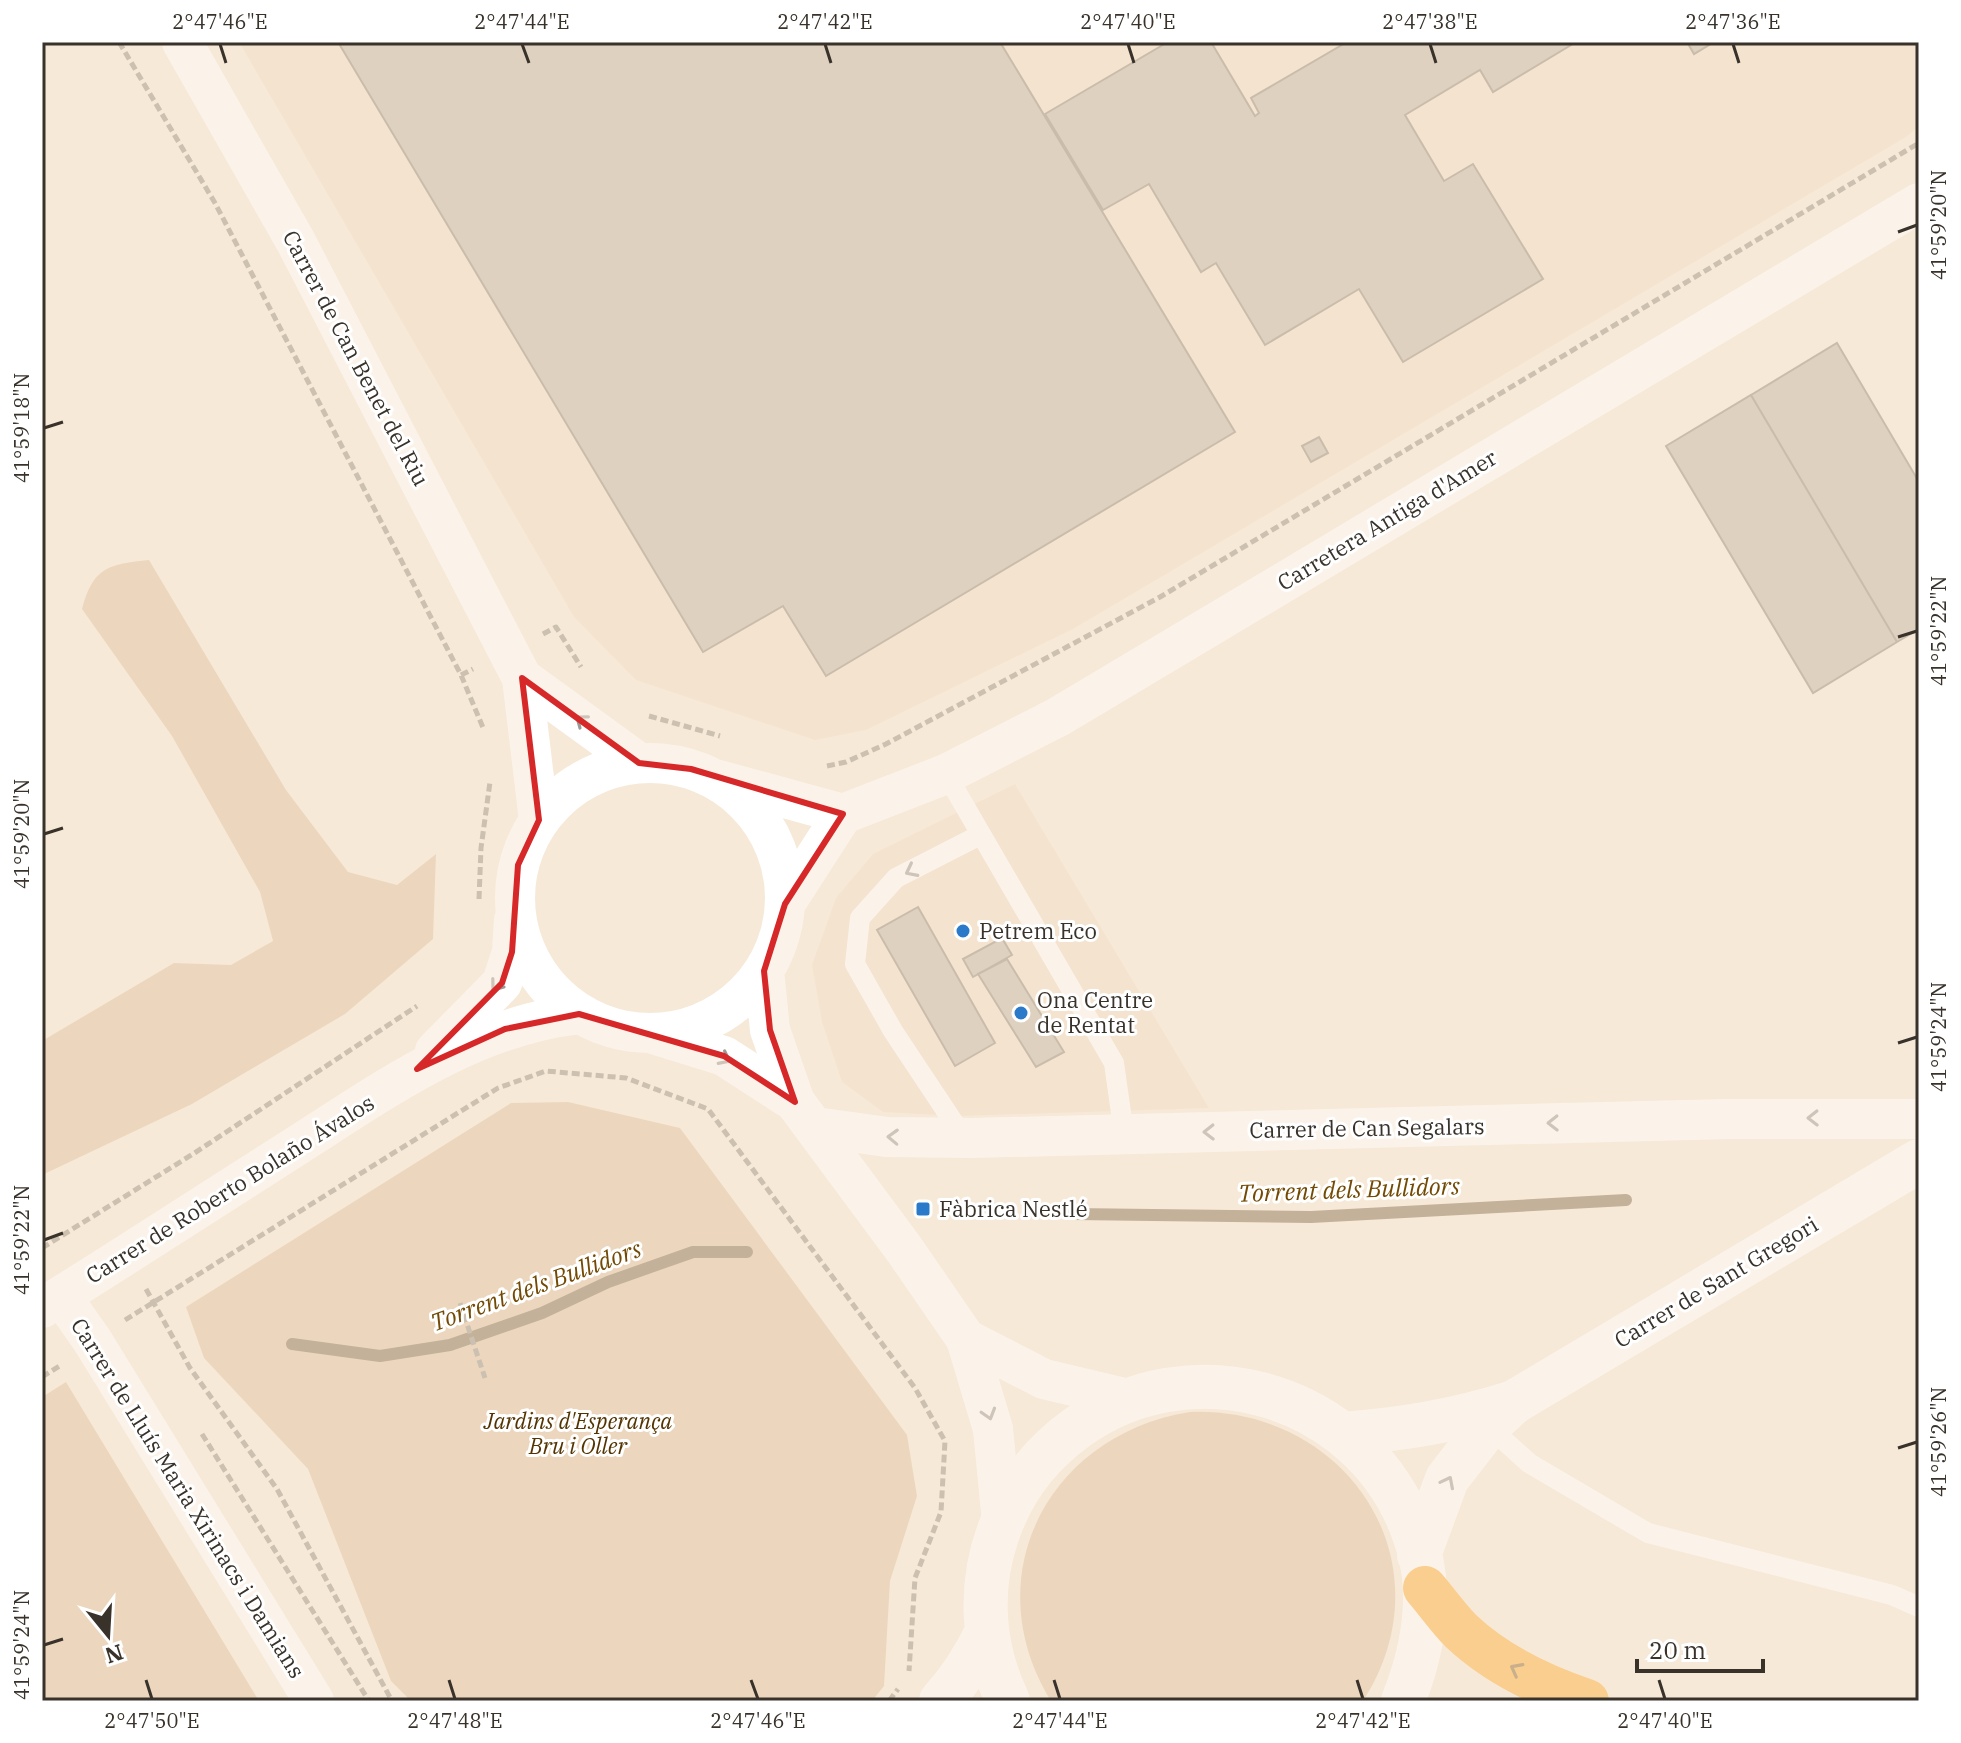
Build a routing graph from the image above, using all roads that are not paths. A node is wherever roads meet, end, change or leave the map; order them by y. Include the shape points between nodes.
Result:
1 (182, 42) edge
2 (1919, 203) edge
3 (515, 665) junction
4 (639, 763) junction
5 (946, 774) junction
6 (715, 779) junction
7 (843, 814) junction
8 (539, 820) junction
9 (980, 835) junction
10 (785, 904) junction
11 (497, 912) junction
12 (764, 971) junction
13 (579, 1014) junction
14 (652, 1034) junction
15 (417, 1069) junction
16 (1919, 1087) edge
17 (805, 1115) junction
18 (1869, 1117) junction
19 (1919, 1119) edge
20 (1124, 1134) junction
21 (964, 1138) junction
22 (1919, 1161) edge
23 (51, 1302) edge
24 (966, 1339) junction
25 (1128, 1399) junction
26 (1501, 1414) junction
27 (1343, 1434) junction
28 (1002, 1522) junction
29 (1422, 1571) junction
30 (1919, 1607) edge
31 (987, 1631) junction
32 (314, 1701) edge
33 (941, 1701) edge
34 (1008, 1701) edge
35 (1403, 1701) edge
36 (1587, 1701) edge

1 - 3 street, Carrer de Can Benet del Riu via 296,242
2 - 5 street, Carretera Antiga d'Amer via 1058,717
4 -> 3 street, Carrer de Can Benet del Riu
3 - 8 street, Carrer de Can Benet del Riu
4 - 6 street via 678,766
4 - 8 street via 606,770 575,785
5 - 7 street, Carretera Antiga d'Amer
5 - 9 lane
6 - 7 street
6 - 10 street via 745,802 768,832 782,867
7 - 10 street
8 - 11 street
9 - 20 lane via 1114,1063
9 -> 21 lane via 896,878 860,918 855,964
10 - 12 street via 779,939
11 - 13 street via 540,979
11 -> 15 street, Carrer de Roberto Bolaño Ávalos via 512,952 502,983
12 - 14 street via 716,1016 674,1032
12 - 17 street via 770,1030
13 - 14 street via 615,1029
13 - 15 street, Carrer de Roberto Bolaño Ávalos via 505,1029
14 -> 17 street via 724,1056
15 - 23 street, Carrer de Roberto Bolaño Ávalos
16 - 18 street
21 -> 17 street, Carrer de Can Segalars via 887,1137
17 - 24 street
18 - 19 street, Carrer de Can Segalars
18 -> 20 street, Carrer de Can Segalars
20 - 21 street, Carrer de Can Segalars
22 - 26 main road, Carrer de Sant Gregori
23 - 32 street, Carrer de Lluís Maria Xirinacs i Damians via 92,1340
24 - 25 street via 1044,1379
24 -> 28 street via 993,1429
25 - 27 main road via 1172,1388 1240,1389 1284,1400
25 - 28 main road via 1095,1415 1052,1447 1018,1490
26 - 27 main road, Carrer de Sant Gregori
29 -> 26 main road, Carrer de Sant Gregori via 1447,1479
26 - 30 lane via 1529,1463 1648,1533 1892,1595
27 - 29 main road via 1397,1497 1414,1534
28 - 31 main road via 987,1576
29 - 35 main road via 1424,1629
36 -> 29 highway via 1554,1690 1493,1657 1461,1631
31 - 33 main road
31 - 34 main road

